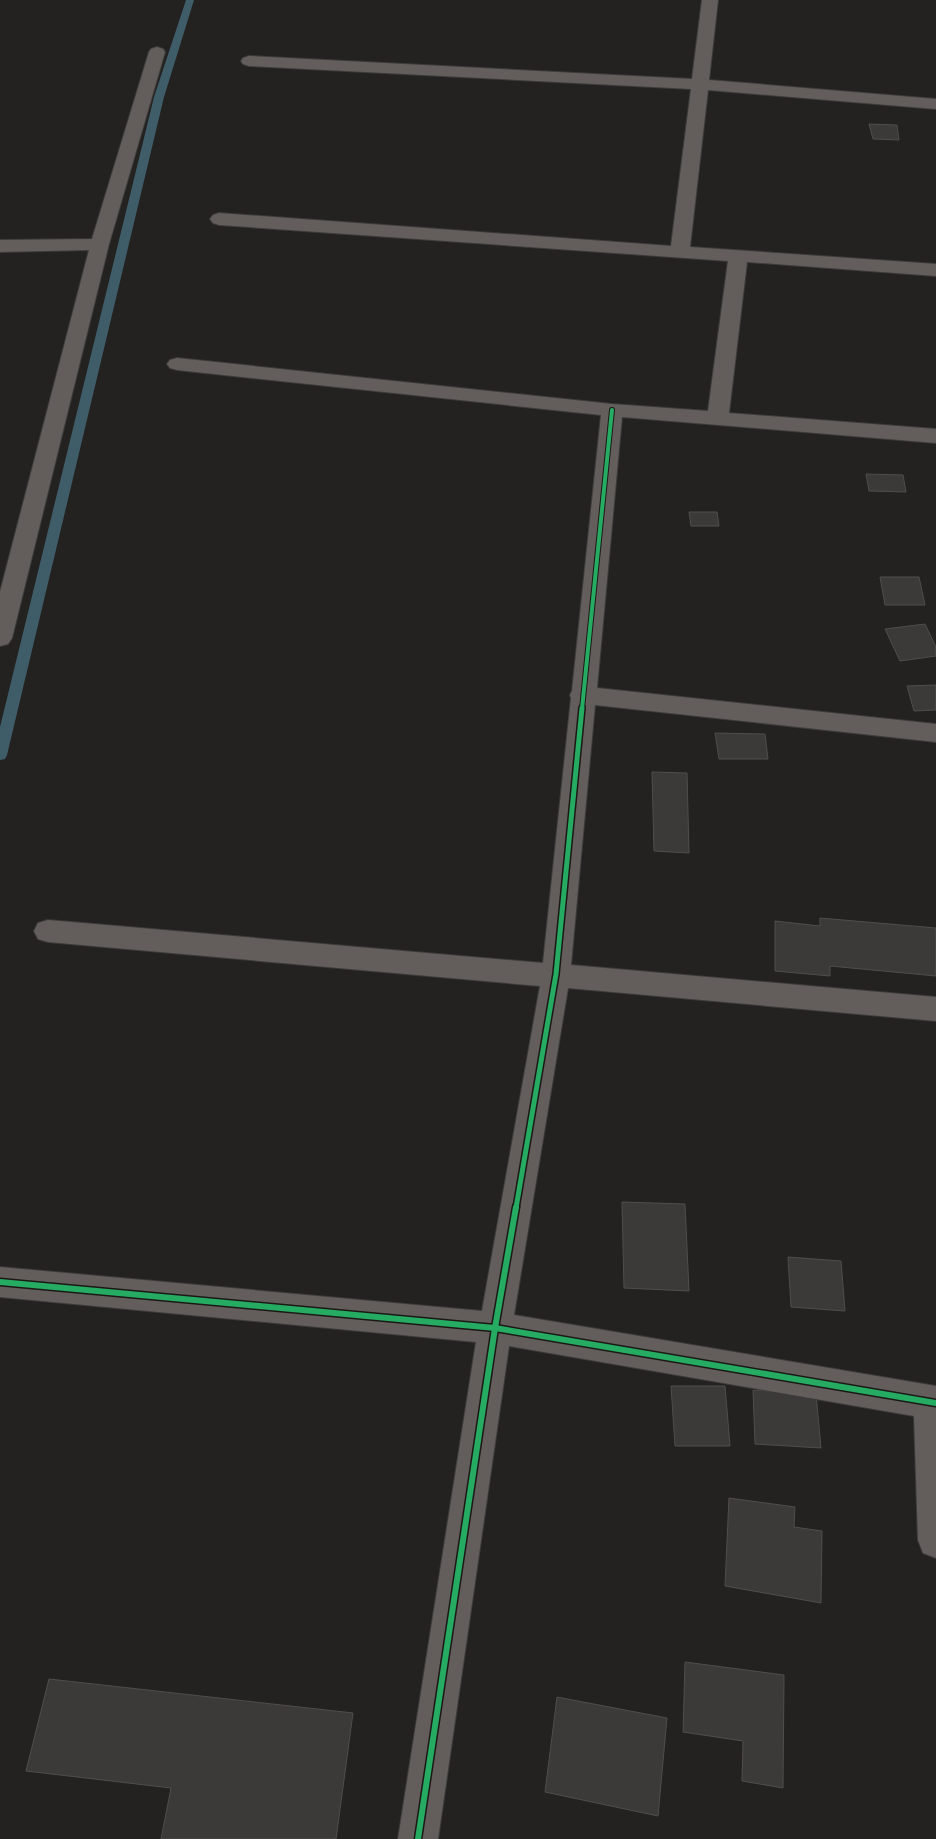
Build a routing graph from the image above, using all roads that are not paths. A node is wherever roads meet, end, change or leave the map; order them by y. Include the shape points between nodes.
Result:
1 (710, 0) edge
2 (157, 52) dead end
3 (249, 61) dead end
4 (700, 84) junction
5 (936, 104) edge
6 (219, 219) dead end
7 (100, 244) junction
8 (0, 246) edge
9 (680, 252) junction
10 (738, 256) junction
11 (936, 270) edge
12 (177, 364) dead end
13 (612, 410) junction
14 (718, 418) junction
15 (936, 436) edge
16 (0, 638) edge
17 (582, 695) junction
18 (936, 733) edge
19 (48, 931) dead end
20 (556, 974) junction
21 (936, 1008) edge
22 (0, 1282) edge
23 (494, 1328) junction
24 (934, 1403) edge
25 (936, 1540) edge
26 (418, 1839) edge

1 - 4 street
2 - 7 street
3 - 4 street
4 - 5 street
4 - 9 street
6 - 9 street
7 - 8 street
7 - 16 street
9 - 10 street
10 - 11 street
10 - 14 street
12 - 13 street
13 - 14 street
13 - 17 street
14 - 15 street
17 - 18 street
17 - 20 street
19 - 20 street
20 - 21 street
20 - 23 street
22 - 23 street
23 - 24 street
23 - 26 street
24 - 25 street

